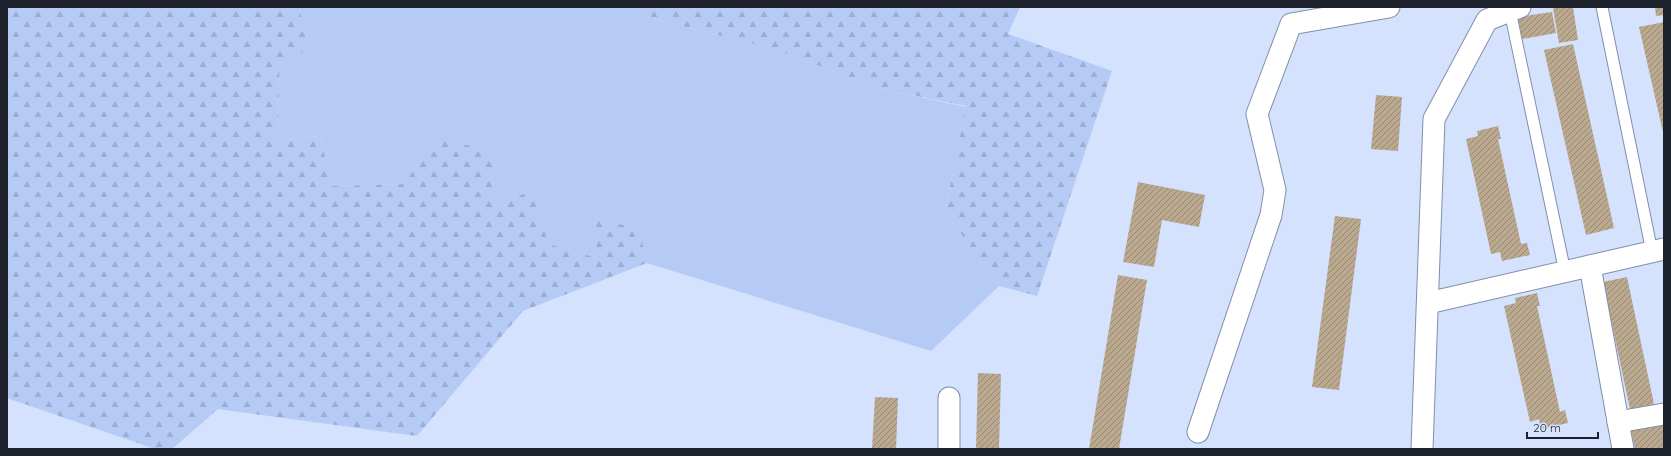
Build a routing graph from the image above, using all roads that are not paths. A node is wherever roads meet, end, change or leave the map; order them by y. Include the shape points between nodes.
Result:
1 (1389, 7) edge
2 (1602, 7) edge
3 (1513, 8) edge
4 (1658, 250) edge
5 (1590, 266) junction
6 (1565, 272) junction
7 (1428, 303) junction
8 (949, 398) dead end
9 (1664, 414) edge
10 (1618, 422) junction
11 (1198, 432) dead end
12 (949, 449) edge
13 (1422, 449) edge
14 (1623, 449) edge

1 - 11 street via 1290,24 1257,114 1275,190 1271,215
2 - 4 lane
3 - 6 lane
3 - 7 street via 1487,20 1434,119
4 - 5 street
5 - 6 street
5 - 10 street
6 - 7 street
7 - 13 street
8 - 12 street
9 - 10 street
10 - 14 street

